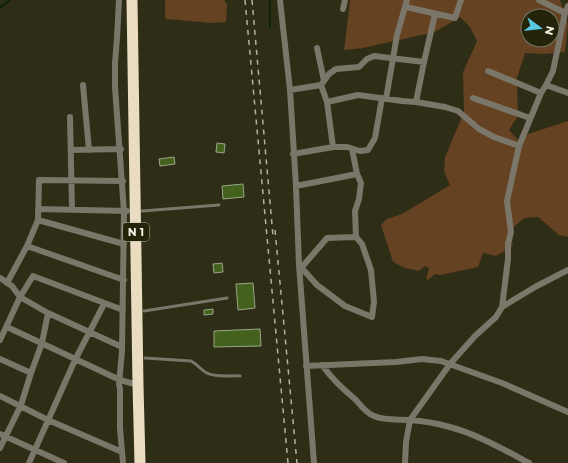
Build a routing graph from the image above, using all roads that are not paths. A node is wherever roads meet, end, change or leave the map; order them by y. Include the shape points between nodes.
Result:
1 (119, 0) edge
2 (132, 0) edge
3 (139, 0) edge
4 (280, 0) edge
5 (345, 0) edge
6 (407, 0) edge
7 (461, 0) edge
8 (539, 0) edge
9 (406, 7) junction
10 (342, 9) dead end
11 (567, 9) edge
12 (435, 14) junction
13 (317, 48) dead end
14 (394, 58) junction
15 (424, 62) junction
16 (488, 71) dead end
17 (323, 83) junction
18 (83, 85) dead end
19 (546, 85) junction
20 (290, 90) junction
21 (541, 93) junction
22 (568, 94) edge
23 (473, 98) dead end
24 (384, 99) junction
25 (327, 102) junction
26 (416, 102) junction
27 (70, 117) dead end
28 (530, 118) junction
29 (519, 146) junction
30 (333, 148) junction
31 (352, 149) junction
32 (71, 150) junction
33 (89, 150) junction
34 (121, 150) junction
35 (293, 154) junction
36 (357, 174) junction
37 (71, 180) junction
38 (123, 181) junction
39 (296, 186) junction
40 (219, 205) dead end
41 (38, 209) junction
42 (72, 209) junction
43 (134, 211) junction
44 (38, 220) junction
45 (356, 238) junction
46 (124, 244) junction
47 (28, 246) junction
48 (300, 266) junction
49 (568, 270) edge
50 (0, 278) edge
51 (124, 280) junction
52 (7, 283) junction
53 (20, 297) junction
54 (227, 298) dead end
55 (104, 304) junction
56 (502, 307) junction
57 (123, 310) junction
58 (144, 311) junction
59 (48, 313) junction
60 (7, 327) junction
61 (90, 331) junction
62 (1, 337) edge
63 (42, 343) junction
64 (122, 347) junction
65 (145, 358) junction
66 (0, 359) edge
67 (75, 360) junction
68 (450, 364) junction
69 (322, 365) junction
70 (306, 366) junction
71 (31, 373) junction
72 (240, 376) dead end
73 (120, 380) junction
74 (138, 385) junction
75 (0, 396) edge
76 (21, 406) junction
77 (568, 412) edge
78 (48, 420) junction
79 (410, 420) junction
80 (3, 435) edge
81 (0, 448) edge
82 (35, 450) junction
83 (122, 452) junction
84 (29, 463) edge
85 (64, 463) edge
86 (124, 463) edge
87 (140, 463) edge
88 (147, 463) edge
89 (314, 463) edge
90 (405, 463) edge
91 (529, 463) edge

1 - 34 street via 115,87
2 - 43 highway, N 1
3 - 43 highway, N 1
4 - 20 street
5 - 10 street
6 - 9 street
7 - 12 street via 454,18
8 - 11 street
9 - 12 street
9 - 14 street via 397,35
11 - 19 street via 553,71
12 - 15 street
13 - 17 street
14 - 15 street
14 - 17 street via 374,56 359,67 336,69
14 - 24 street
15 - 26 street
16 - 21 street
17 - 20 street
17 - 25 street
18 - 33 street
19 - 21 street
19 - 22 street
20 - 35 street
21 - 28 street
23 - 28 street
24 - 25 street via 358,95
24 - 26 street
24 - 31 street via 375,138 368,150
25 - 30 street
26 - 29 street via 458,111 478,129
27 - 32 street
28 - 29 street
29 - 56 street via 507,200 511,232
30 - 31 street
30 - 35 street
31 - 36 street
32 - 33 street
32 - 37 street
33 - 34 street
34 - 38 street
35 - 39 street
36 - 39 street
36 - 45 street via 361,183 355,211
37 - 38 street
37 - 41 street via 39,180
37 - 42 street
38 - 43 street
39 - 48 street
40 - 43 lane
41 - 42 street
41 - 44 street
42 - 43 street
43 - 46 street
43 - 58 highway, N 1
43 - 74 highway, N 1
44 - 46 street
44 - 47 street
45 - 48 street via 327,238
45 - 48 street via 362,244 371,270 374,302 371,318 345,306 310,279
46 - 51 street
47 - 51 street
47 - 52 street
48 - 70 street
49 - 56 street
50 - 52 street
51 - 57 street
52 - 53 street
53 - 55 street via 33,276
53 - 59 street
53 - 60 street
54 - 58 lane
55 - 57 street
55 - 61 street
56 - 68 street via 496,317 474,336
57 - 64 street
58 - 65 highway, N 1
59 - 61 street
59 - 63 street
60 - 62 street
60 - 63 street
61 - 64 street
61 - 67 street
63 - 67 street
63 - 71 street
64 - 73 street
65 - 72 lane via 191,361 212,375
65 - 88 highway, N 1
66 - 71 street
67 - 73 street
67 - 78 street
68 - 69 street via 422,359
68 - 77 street
68 - 79 street
69 - 70 street
69 - 79 street via 334,381 368,413 381,418
70 - 89 street
71 - 76 street
73 - 74 street
73 - 83 street
74 - 87 highway, N 1
75 - 76 street
76 - 78 street
76 - 80 street
78 - 82 street
78 - 83 street
79 - 90 street
79 - 91 street via 445,425 459,430
80 - 81 street
80 - 82 street
82 - 84 street
82 - 85 street
83 - 86 street

